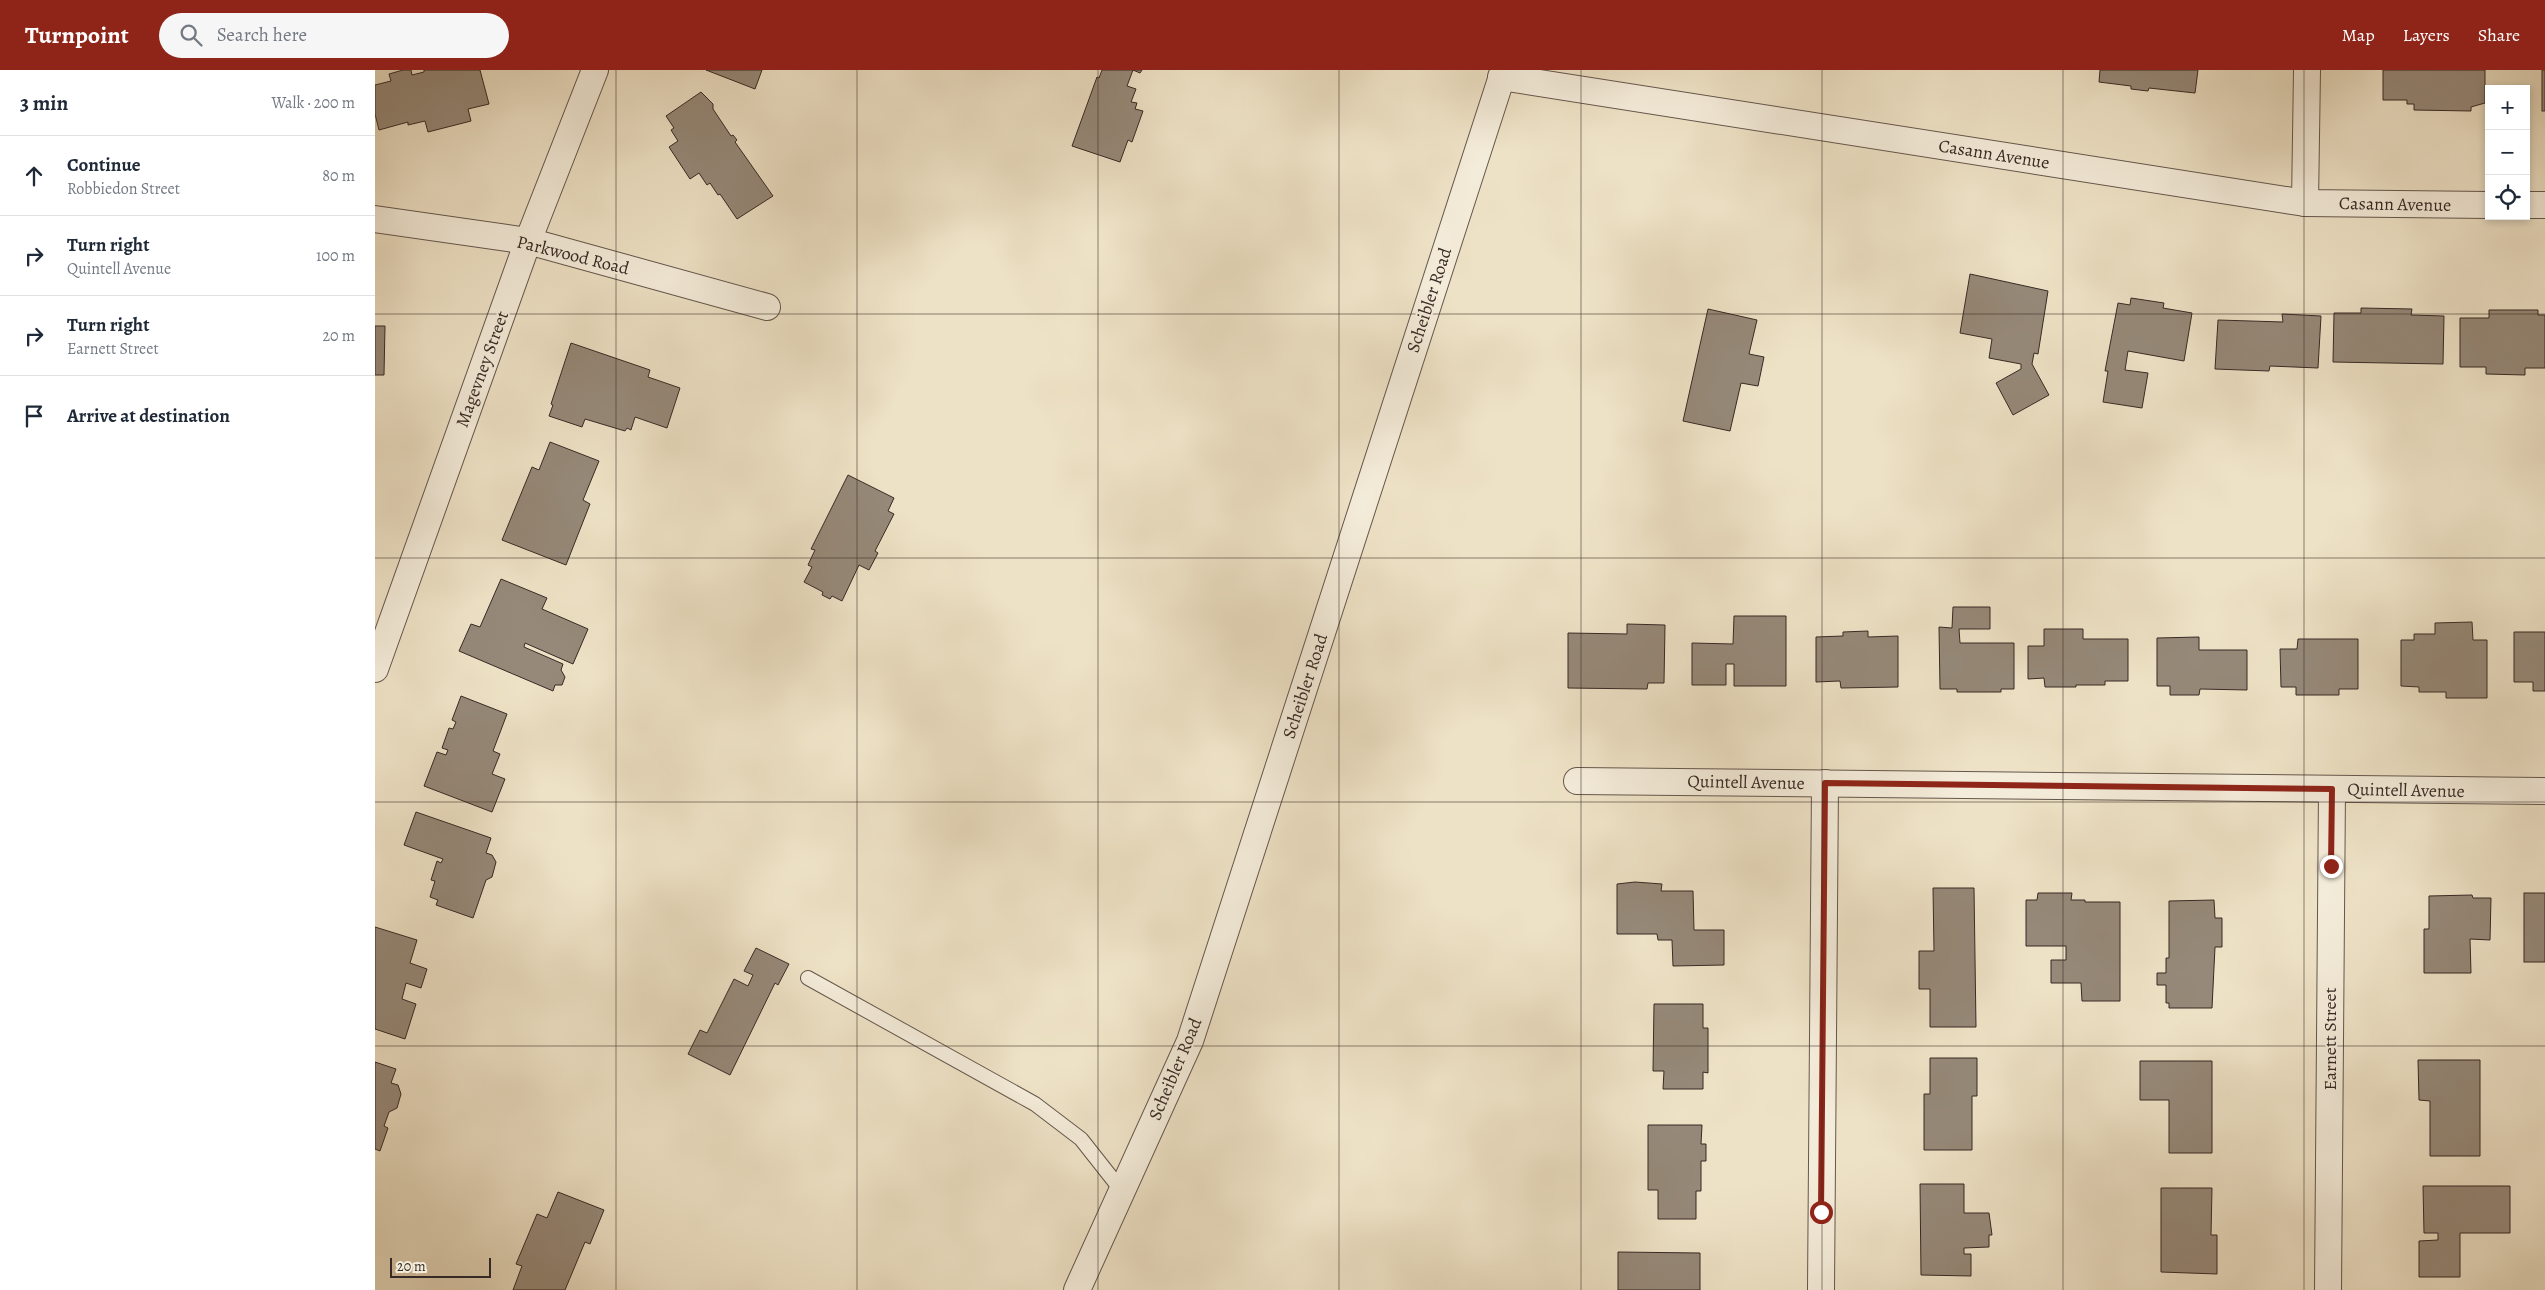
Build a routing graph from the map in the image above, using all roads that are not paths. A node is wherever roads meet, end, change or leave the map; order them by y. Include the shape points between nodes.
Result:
1 (595, 70) edge
2 (2307, 70) edge
3 (1503, 74) edge
4 (2305, 203) junction
5 (2485, 205) edge
6 (2530, 205) edge
7 (2545, 205) edge
8 (375, 219) edge
9 (528, 241) junction
10 (767, 307) dead end
11 (375, 669) edge
12 (1577, 781) dead end
13 (1825, 783) junction
14 (2332, 789) junction
15 (2545, 791) edge
16 (808, 978) dead end
17 (1122, 1191) junction
18 (1077, 1290) edge
19 (1821, 1290) edge
20 (2328, 1290) edge

1 - 9 street, Magevney Street
2 - 4 street
3 - 4 street, Casann Avenue
3 - 17 street, Scheibler Road via 1190,1041
4 - 5 street, Casann Avenue
6 - 7 street
8 - 9 street, Parkwood Road
9 - 10 street, Parkwood Road
9 - 11 street, Magevney Street
12 - 13 street, Quintell Avenue
13 - 14 street, Quintell Avenue
13 - 19 street
14 - 15 street, Quintell Avenue
14 - 20 street, Earnett Street
16 - 17 lane via 1035,1104 1081,1139
17 - 18 street, Scheibler Road

